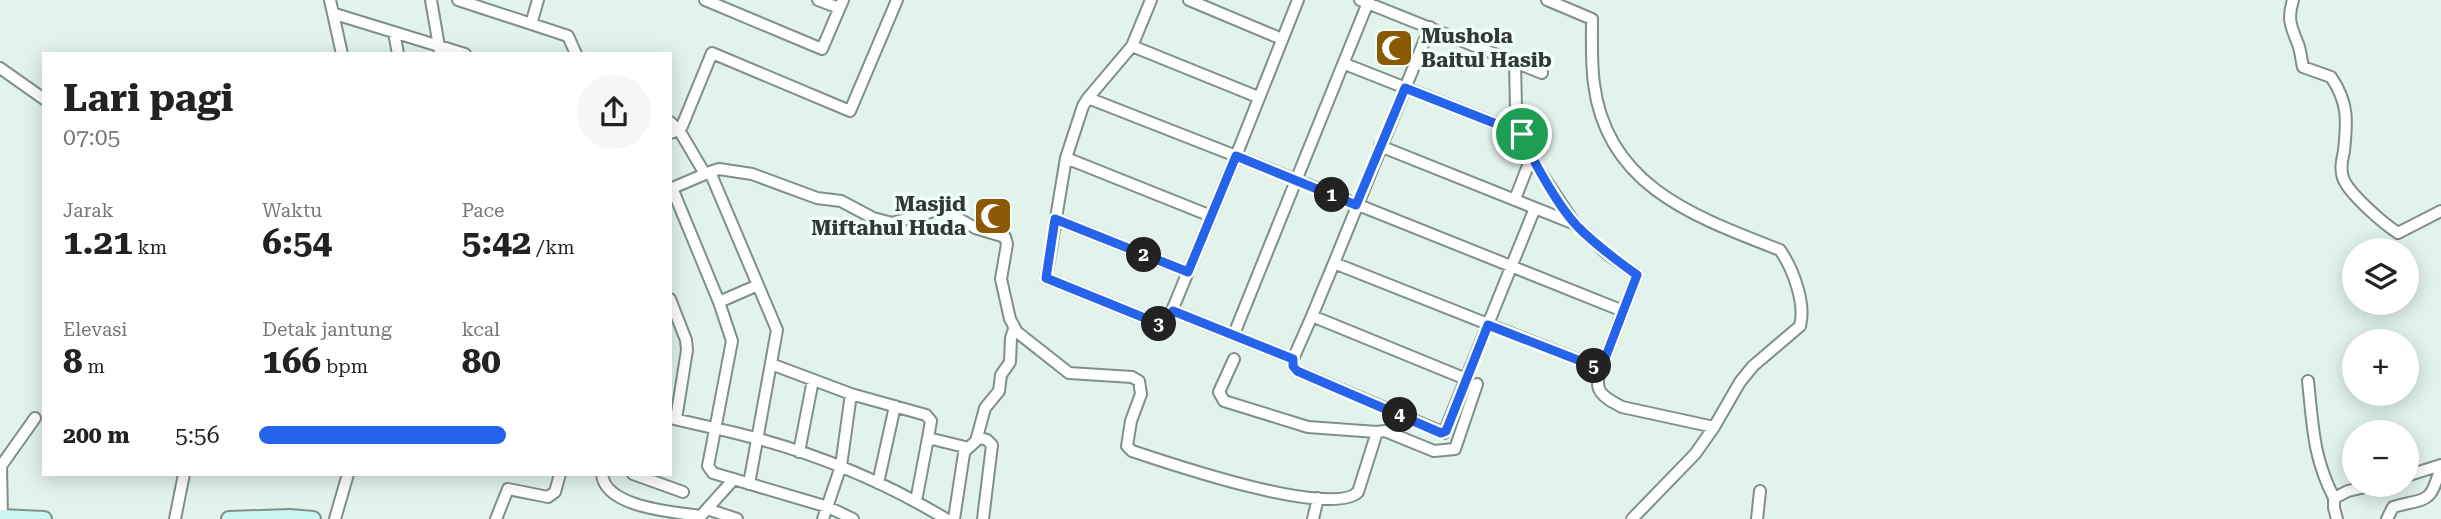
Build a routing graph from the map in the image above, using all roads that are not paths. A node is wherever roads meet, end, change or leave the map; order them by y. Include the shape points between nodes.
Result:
1 (330, 0) edge
2 (431, 0) edge
3 (458, 0) edge
4 (538, 0) edge
5 (705, 0) edge
6 (818, 0) edge
7 (897, 0) edge
8 (1151, 0) edge
9 (1189, 0) edge
10 (1298, 0) edge
11 (1547, 0) edge
12 (2293, 0) edge
13 (1366, 1) edge
14 (841, 4) edge
15 (335, 14) junction
16 (531, 24) junction
17 (1430, 27) junction
18 (394, 32) junction
19 (1282, 39) junction
20 (1132, 46) junction
21 (440, 50) edge
22 (342, 52) edge
23 (398, 52) edge
24 (575, 52) edge
25 (1515, 62) junction
26 (1345, 64) junction
27 (0, 68) edge
28 (1542, 73) dead end
29 (1405, 88) junction
30 (1258, 97) junction
31 (42, 98) edge
32 (1088, 99) junction
33 (673, 128) edge
34 (1522, 134) junction
35 (1380, 145) junction
36 (1236, 156) junction
37 (1066, 158) junction
38 (1531, 158) junction
39 (707, 173) junction
40 (1296, 181) junction
41 (672, 189) edge
42 (672, 191) edge
43 (1515, 199) junction
44 (1356, 205) junction
45 (1535, 208) junction
46 (2441, 211) edge
47 (1211, 216) junction
48 (1055, 219) junction
49 (1575, 224) junction
50 (1334, 263) junction
51 (1511, 266) junction
52 (1188, 272) junction
53 (758, 285) junction
54 (719, 302) junction
55 (672, 304) edge
56 (1173, 311) junction
57 (1623, 311) junction
58 (1312, 316) junction
59 (1488, 325) junction
60 (1014, 329) junction
61 (1234, 334) junction
62 (1234, 359) dead end
63 (1293, 359) junction
64 (771, 364) junction
65 (1601, 369) junction
66 (813, 380) junction
67 (1472, 381) junction
68 (2308, 382) dead end
69 (851, 394) junction
70 (895, 406) junction
71 (35, 418) dead end
72 (673, 418) edge
73 (1714, 427) junction
74 (715, 429) junction
75 (1377, 432) junction
76 (977, 437) junction
77 (928, 438) junction
78 (759, 439) junction
79 (966, 450) junction
80 (799, 452) junction
81 (2441, 465) edge
82 (841, 466) junction
83 (2419, 472) edge
84 (184, 476) edge
85 (347, 476) edge
86 (559, 476) edge
87 (602, 476) edge
88 (639, 476) edge
89 (734, 479) junction
90 (878, 483) junction
91 (749, 484) junction
92 (1760, 491) dead end
93 (683, 492) dead end
94 (2342, 494) edge
95 (1318, 498) junction
96 (2334, 498) junction
97 (916, 501) junction
98 (828, 507) junction
99 (702, 515) edge
100 (1, 517) edge
101 (44, 519) edge
102 (175, 519) edge
103 (229, 519) edge
104 (313, 519) edge
105 (335, 519) edge
106 (496, 519) edge
107 (737, 519) edge
108 (823, 519) edge
109 (853, 519) edge
110 (946, 519) edge
111 (954, 519) edge
112 (983, 519) edge
113 (1313, 519) edge
114 (1632, 519) edge
115 (1757, 519) edge
116 (2337, 519) edge
117 (2387, 519) edge

1 - 15 street
2 - 21 street
3 - 16 street
4 - 16 street
5 - 14 street via 822,49
6 - 14 street
7 - 33 street via 850,111 712,52
8 - 20 street
9 - 19 street
10 - 19 street
11 - 73 street via 1592,19 1593,73 1601,113 1615,147 1635,174 1667,200 1780,250 1788,261 1800,300 1800,326 1753,366
12 - 46 street via 2288,19 2303,67 2331,77 2346,106 2345,183 2398,233
13 - 17 street
13 - 26 street
15 - 18 street
15 - 22 street
16 - 24 street via 568,36
17 - 25 street
17 - 29 street
18 - 21 street
18 - 23 street
19 - 30 street
20 - 30 street
20 - 32 street
25 - 28 street
25 - 34 street via 1516,109
26 - 29 street
26 - 40 street
27 - 31 street
29 - 34 street
29 - 35 street
30 - 36 street
32 - 36 street
32 - 37 street
33 - 39 street
34 - 38 street
35 - 43 street
35 - 44 street
36 - 40 street
36 - 47 street
37 - 47 street
37 - 48 street
38 - 43 street
38 - 49 street
39 - 41 street
39 - 53 street
39 - 60 street via 719,169 752,174 817,198 841,201 892,223 944,211 1005,237 1001,279
40 - 44 street
40 - 61 street
42 - 54 street
43 - 45 street
44 - 50 street
44 - 51 street
45 - 49 street
45 - 51 street
47 - 52 street
48 - 52 street
48 - 56 street via 1046,278 1162,325
49 - 57 street via 1637,275
50 - 58 street
50 - 59 street
51 - 57 street
51 - 59 street
52 - 56 street
53 - 54 street
53 - 64 street via 778,330
54 - 74 street via 732,341
55 - 72 street via 687,350
56 - 61 street
57 - 65 street
58 - 63 street
58 - 67 street
59 - 65 street
59 - 67 street
60 - 76 street via 1010,362 1001,375 999,393 985,408
60 - 95 street via 1069,373 1139,381 1142,394 1127,446 1132,451 1241,485
61 - 63 street
62 - 75 street via 1219,393 1224,401 1308,427
63 - 67 street via 1297,371 1441,433
64 - 66 street
64 - 78 street
65 - 73 street via 1596,381 1599,390 1622,407
66 - 69 street
66 - 80 street
67 - 75 street via 1455,449 1434,451
68 - 96 street via 2316,453
69 - 70 street
69 - 82 street
70 - 77 street via 929,417
70 - 90 street
71 - 100 street via 1,466
72 - 74 street
73 - 114 street via 1695,454
74 - 78 street
74 - 89 street via 708,466 713,473
75 - 95 street via 1356,495
76 - 79 street
76 - 112 street via 992,445
77 - 79 street via 962,445
77 - 97 street
78 - 80 street
78 - 91 street
79 - 111 street
80 - 82 street
81 - 83 street
81 - 117 street via 2429,497 2393,507
82 - 90 street
82 - 98 street
84 - 102 street
85 - 105 street
86 - 106 street via 555,492 548,497 508,489
87 - 99 street via 610,492 633,503
88 - 93 street
89 - 91 street
89 - 99 street
90 - 97 street
91 - 98 street
92 - 115 street
94 - 96 street
95 - 113 street
96 - 116 street
97 - 110 street
98 - 108 street
98 - 109 street
99 - 107 street
100 - 101 main road
103 - 104 main road

